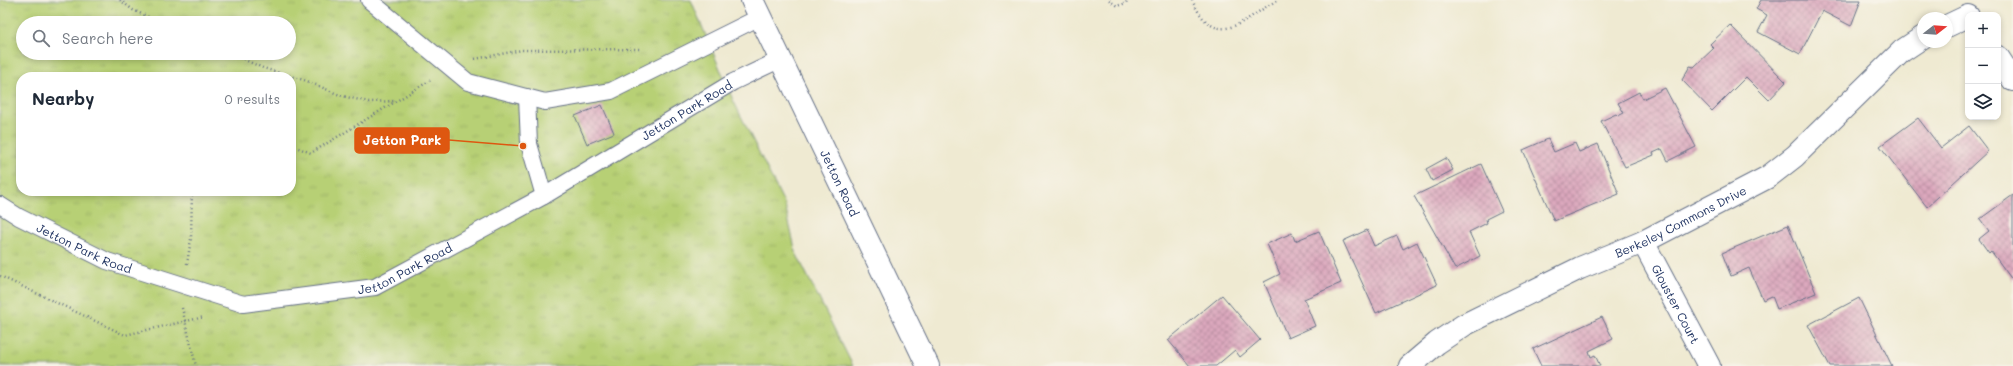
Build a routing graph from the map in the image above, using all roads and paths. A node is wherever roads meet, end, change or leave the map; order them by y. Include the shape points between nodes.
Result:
1 (120, 0) edge
2 (370, 0) edge
3 (1109, 0) edge
4 (1127, 0) edge
5 (1192, 0) edge
6 (1278, 0) edge
7 (1965, 0) edge
8 (756, 8) edge
9 (1969, 12) edge
10 (146, 16) edge
11 (1965, 17) edge
12 (1953, 23) edge
13 (1917, 42) edge
14 (646, 47) dead end
15 (780, 59) junction
16 (245, 60) edge
17 (2001, 62) edge
18 (451, 68) junction
19 (277, 72) edge
20 (296, 78) edge
21 (2013, 80) edge
22 (527, 97) junction
23 (397, 101) junction
24 (296, 147) edge
25 (544, 196) junction
26 (0, 205) edge
27 (1643, 242) junction
28 (0, 276) edge
29 (225, 297) junction
30 (928, 366) edge
31 (1410, 366) edge
32 (1709, 366) edge

1 - 10 path
2 - 18 lane
3 - 4 path via 1117,6 1126,3
5 - 6 path via 1197,11 1212,25 1228,29 1241,24
7 - 9 street
8 - 15 street, Jetton Road
8 - 22 lane via 611,91 545,102
11 - 12 street
13 - 27 street, Berkeley Commons Drive via 1902,51 1795,156 1768,177
14 - 18 path via 639,50 522,50 462,61
15 - 25 lane, Jetton Park Road via 733,82
15 - 30 street, Jetton Road
16 - 19 path
17 - 21 street
18 - 22 lane via 468,82
18 - 23 path
20 - 23 path via 342,96 370,102
22 - 25 lane via 528,144
23 - 24 path via 311,153
25 - 29 lane, Jetton Park Road via 375,286 243,304
26 - 29 lane, Jetton Park Road via 107,261
27 - 31 street, Berkeley Commons Drive via 1580,268 1464,325
27 - 32 street, Glouster Court
28 - 29 path via 125,334 214,315

